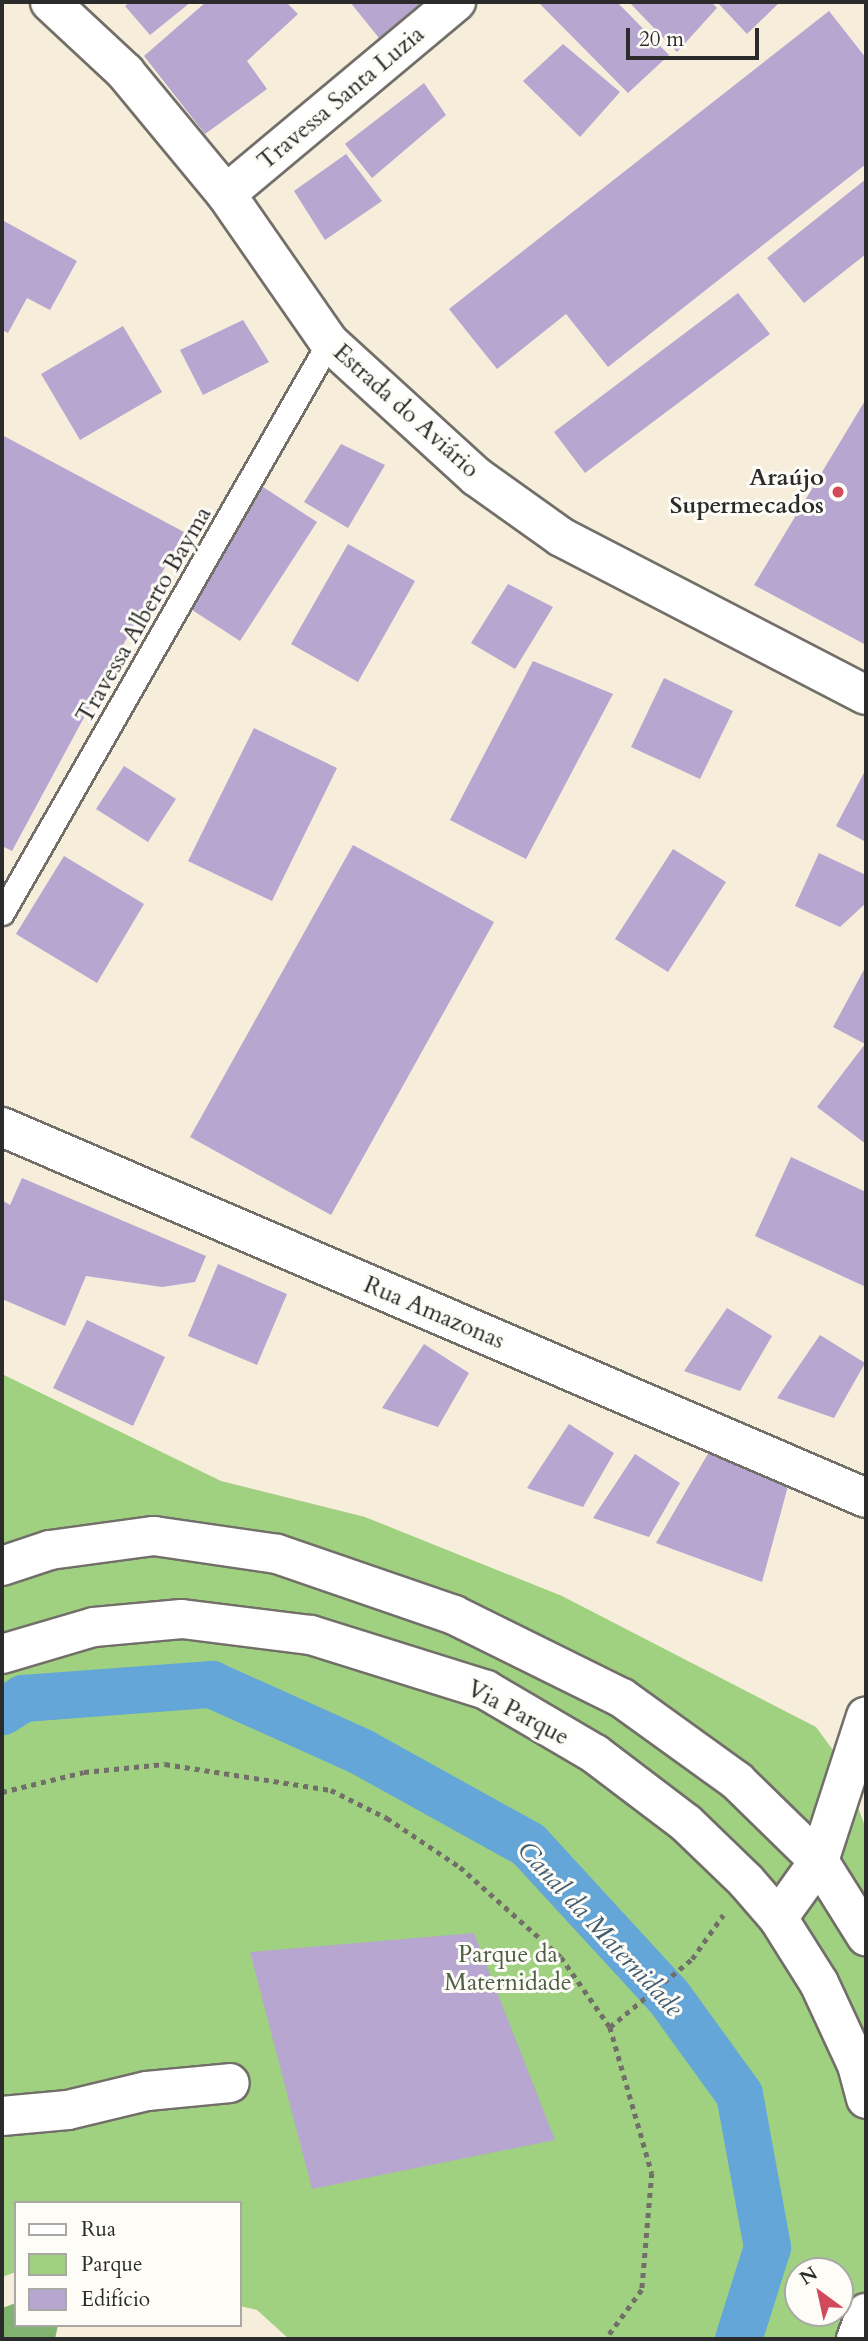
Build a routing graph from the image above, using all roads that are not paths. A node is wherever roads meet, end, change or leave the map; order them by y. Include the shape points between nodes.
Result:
1 (50, 2) edge
2 (456, 2) edge
3 (226, 194) junction
4 (329, 342) junction
5 (866, 695) edge
6 (2, 913) edge
7 (2, 1127) edge
8 (866, 1498) edge
9 (2, 1566) edge
10 (2, 1654) edge
11 (866, 1716) edge
12 (820, 1861) junction
13 (778, 1918) junction
14 (866, 1936) edge
15 (230, 2083) dead end
16 (866, 2099) edge
17 (2, 2116) edge
18 (866, 2313) edge
19 (856, 2339) edge

1 - 3 street, Estrada do Aviário via 125,72
2 - 3 street, Travessa Santa Luzia
3 - 4 street, Estrada do Aviário
4 - 5 street, Estrada do Aviário via 477,477 561,537
4 - 6 lane, Travessa Alberto Bayma
7 - 8 street, Rua Amazonas
9 - 12 street via 50,1550 154,1536 278,1554 454,1615 622,1698 737,1781
10 - 13 street, Via Parque via 94,1627 182,1619 311,1635 486,1690 595,1755 686,1823
11 - 12 street
12 - 13 street
12 - 14 street
13 - 16 street, Via Parque via 819,1983 857,2065
15 - 17 street via 147,2091 68,2110
18 - 19 street

